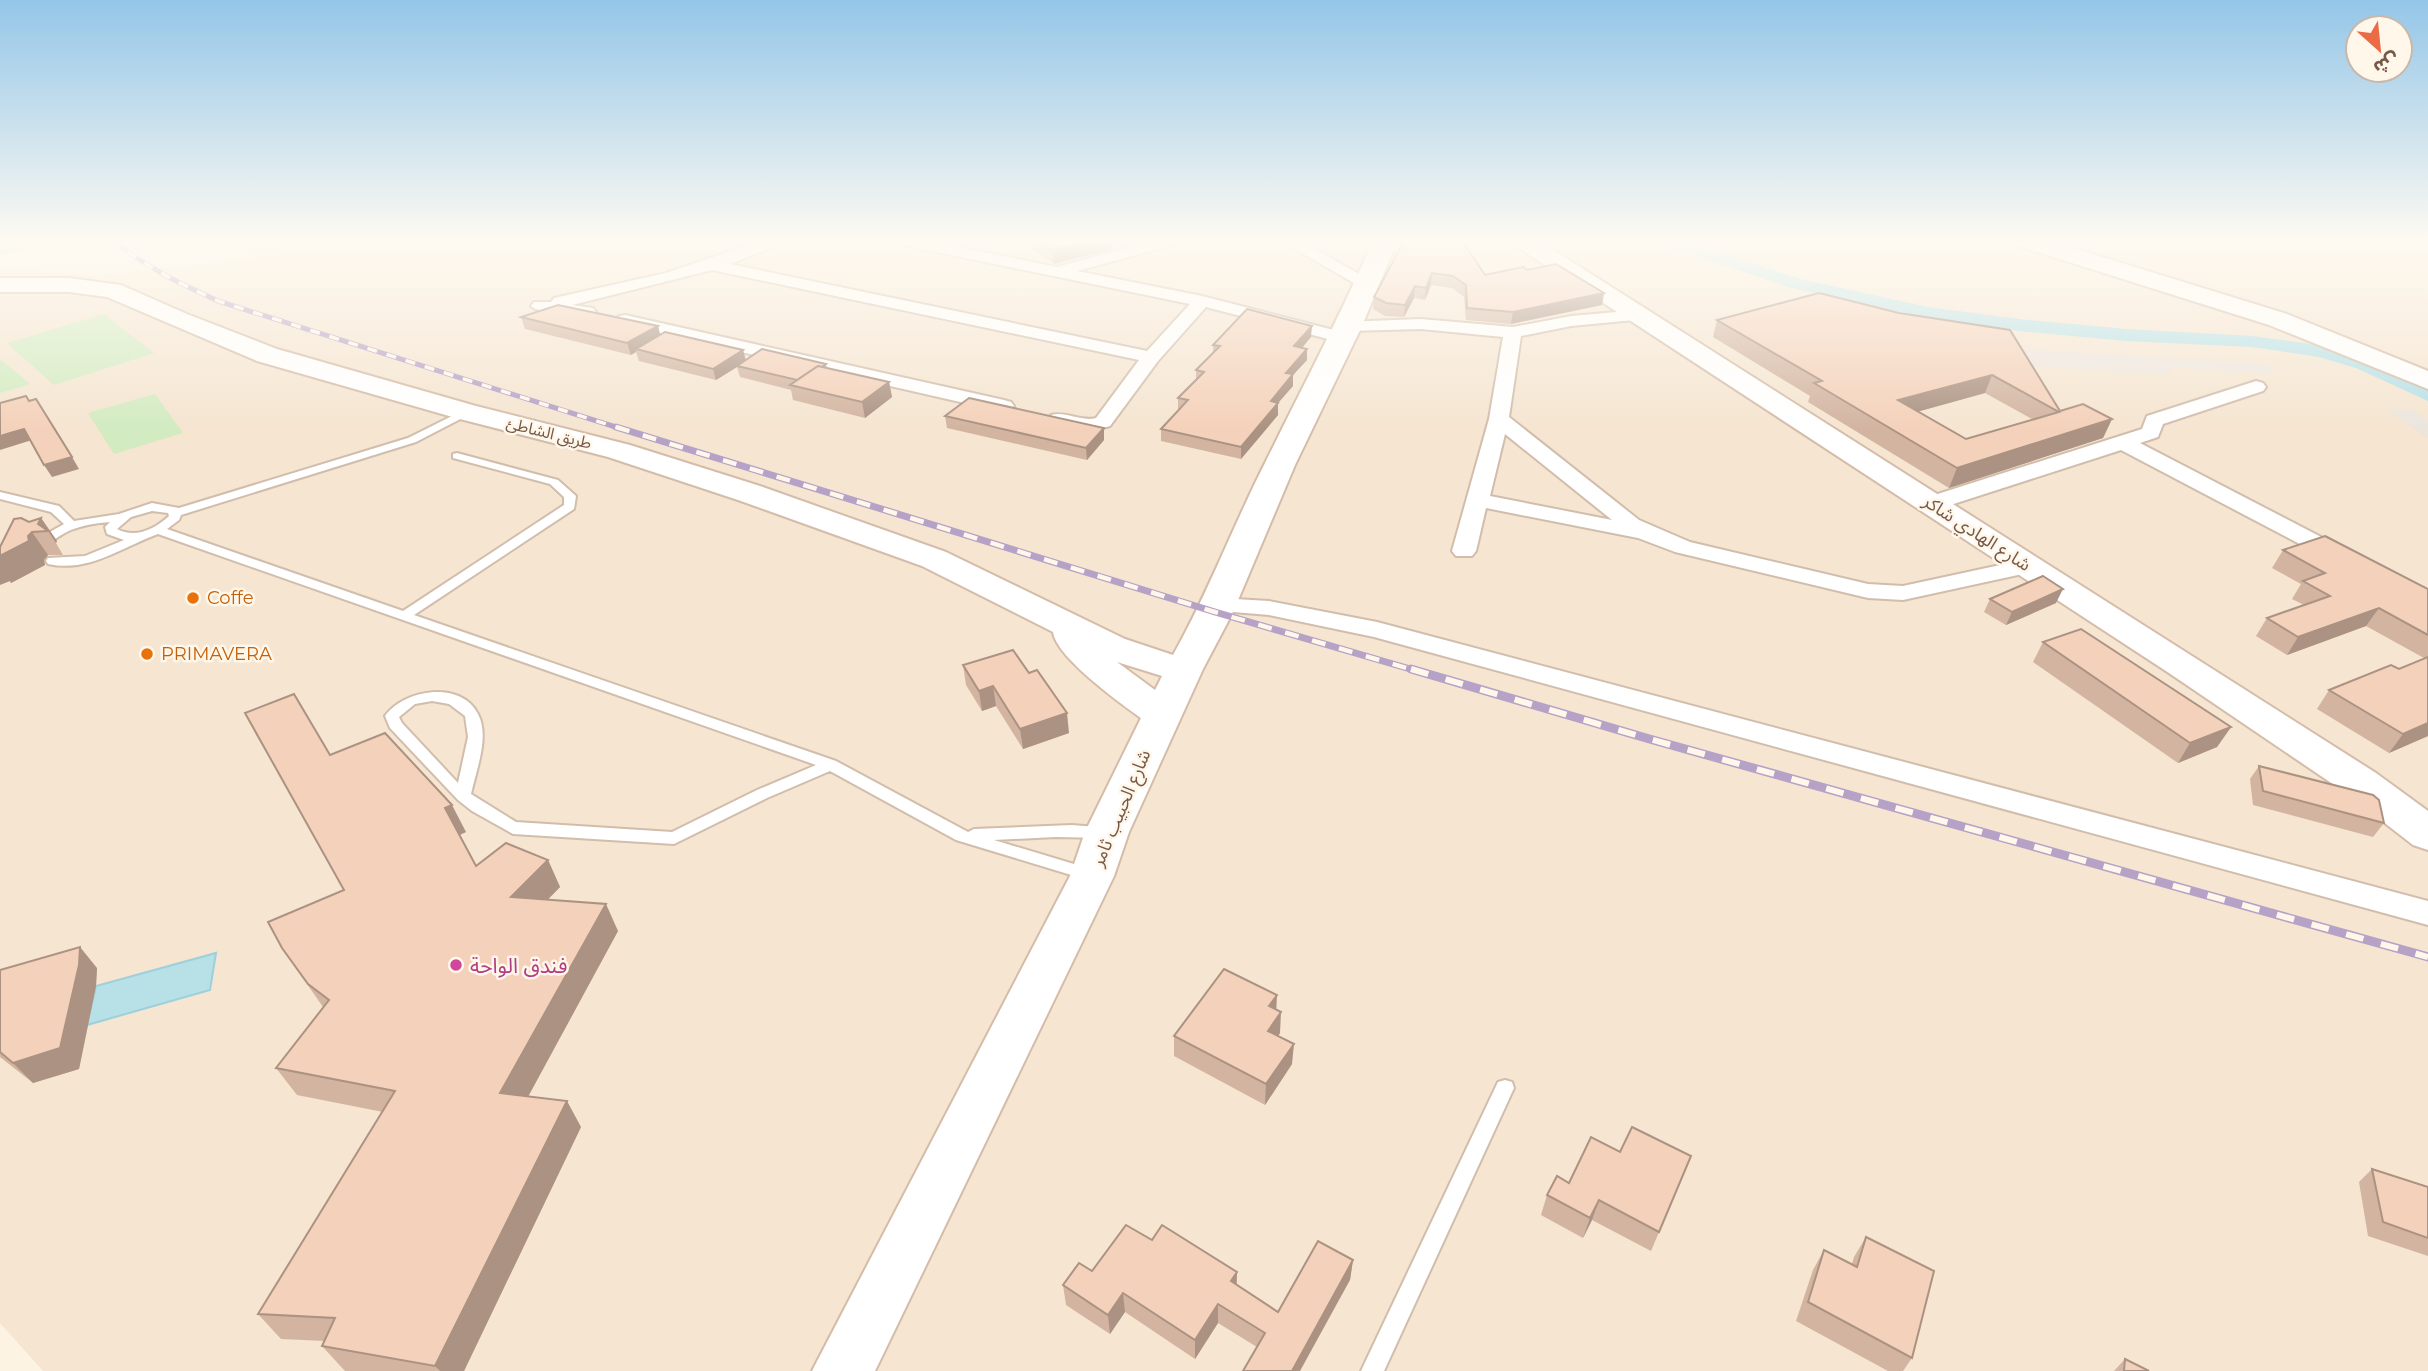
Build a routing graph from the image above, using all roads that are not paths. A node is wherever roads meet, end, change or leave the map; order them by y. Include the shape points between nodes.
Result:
1 (143, 303) edge
2 (555, 303) edge
3 (895, 303) edge
4 (1200, 303) edge
5 (1211, 303) edge
6 (1358, 303) edge
7 (1620, 303) edge
8 (2225, 303) edge
9 (1639, 315) junction
10 (1346, 332) junction
11 (1513, 332) junction
12 (1151, 357) junction
13 (2428, 381) edge
14 (2256, 387) dead end
15 (466, 412) junction
16 (1028, 412) joint
17 (1499, 419) junction
18 (2122, 442) junction
19 (457, 456) dead end
20 (0, 495) edge
21 (1478, 500) junction
22 (1930, 504) junction
23 (176, 513) junction
24 (120, 518) junction
25 (72, 526) junction
26 (158, 530) junction
27 (1647, 534) junction
28 (138, 536) junction
29 (45, 540) edge
30 (1464, 551) dead end
31 (52, 561) dead end
32 (2028, 566) junction
33 (2360, 566) edge
34 (1218, 605) junction
35 (404, 616) junction
36 (1060, 622) junction
37 (1184, 669) junction
38 (1163, 714) junction
39 (831, 765) junction
40 (463, 796) junction
41 (1107, 832) junction
42 (2428, 834) edge
43 (962, 836) junction
44 (1092, 876) junction
45 (2428, 913) edge
46 (1504, 1088) dead end
47 (843, 1371) edge
48 (1371, 1371) edge

1 - 15 street, طريق الشاطئ via 267,355
2 - 16 street via 540,306 590,312
3 - 12 street
4 - 12 street
5 - 10 street
6 - 10 street, شارع الحبيب ثامر
7 - 9 street, شارع الهادي شاكر
8 - 13 street
9 - 11 street
9 - 22 street, شارع الهادي شاكر
10 - 11 street via 1421,324
10 - 34 street, شارع الحبيب ثامر via 1279,465
11 - 17 street
12 - 16 street via 1096,426
14 - 18 street via 2154,420 2151,433
15 - 23 lane via 412,440
15 - 36 street, طريق الشاطئ via 619,451 748,493 934,559
17 - 21 street
17 - 27 street
18 - 22 street
18 - 33 street
19 - 35 lane via 554,482 570,496 570,506
20 - 25 lane via 55,509
21 - 27 street
21 - 30 street
22 - 32 street, شارع الهادي شاكر
23 - 24 lane via 169,507 152,507
23 - 26 lane
24 - 25 lane
24 - 28 lane via 111,531
25 - 29 lane
26 - 28 lane
26 - 35 lane
27 - 32 street via 1683,547 1868,591 1903,593
28 - 31 lane via 88,559
32 - 42 street, شارع الهادي شاكر via 2361,783
34 - 37 street, شارع الحبيب ثامر
34 - 45 street via 1269,608 1377,630
35 - 39 lane
36 - 37 street, طريق الشاطئ via 1148,661
36 - 38 street, طريق الشاطئ via 1109,677
37 - 38 street, شارع الحبيب ثامر
38 - 41 street, شارع الحبيب ثامر
39 - 40 lane via 674,838 513,828
39 - 43 lane
40 - 40 lane via 475,737 472,715 459,703 434,695 399,706 392,716 395,726
41 - 43 lane via 1069,829
41 - 44 street, شارع الحبيب ثامر
43 - 44 lane
44 - 47 street, شارع الحبيب ثامر
46 - 48 lane

